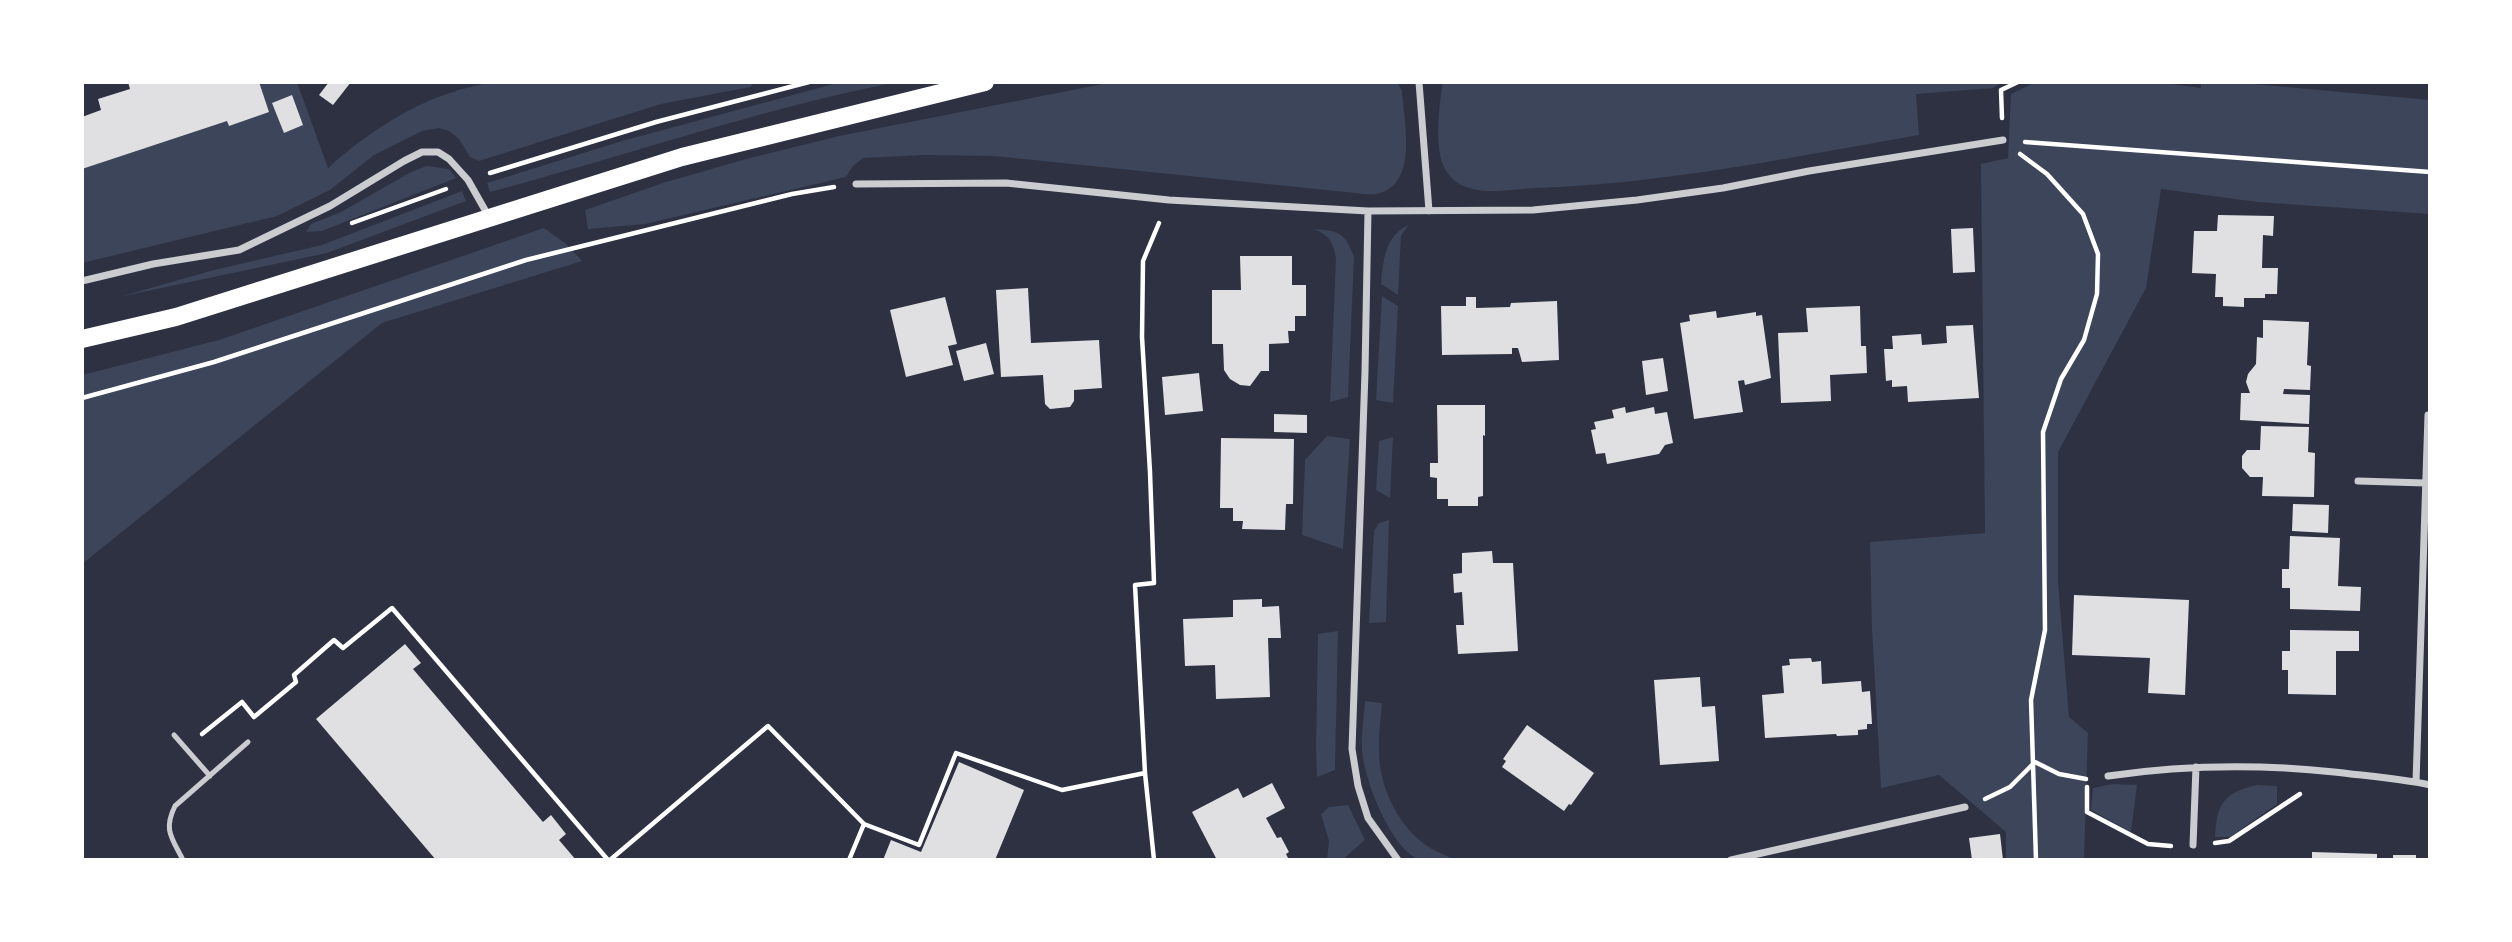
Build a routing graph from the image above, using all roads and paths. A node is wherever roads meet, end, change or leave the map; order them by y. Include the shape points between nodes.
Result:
1 (809, 82) edge
2 (985, 82) edge
3 (1419, 82) edge
4 (2018, 82) edge
5 (2003, 140) junction
6 (2430, 173) edge
7 (468, 180) junction
8 (856, 184) joint
9 (1169, 200) junction
10 (1368, 211) junction
11 (1429, 211) junction
12 (489, 217) junction
13 (82, 281) edge
14 (82, 339) edge
15 (82, 398) edge
16 (2428, 415) dead end
17 (2358, 481) dead end
18 (2425, 483) junction
19 (174, 735) dead end
20 (248, 742) dead end
21 (185, 748) junction
22 (2035, 762) junction
23 (2196, 768) junction
24 (1145, 773) junction
25 (210, 776) junction
26 (2108, 776) joint
27 (2416, 782) junction
28 (2430, 785) edge
29 (1965, 807) joint
30 (864, 824) junction
31 (2193, 845) dead end
32 (183, 860) edge
33 (609, 860) edge
34 (849, 860) edge
35 (1154, 860) edge
36 (1398, 860) edge
37 (1731, 860) edge
38 (2036, 860) edge

1 - 7 path via 656,122
2 - 12 main road via 682,158
3 - 11 street
4 - 5 path via 2001,90
5 - 6 path
5 - 11 street via 1637,201 1533,210
5 - 22 path via 2047,174 2083,214 2098,254 2097,294 2084,340 2061,379 2043,432 2045,630 2031,699
7 - 12 street
7 - 13 street via 438,152 422,152 330,206 239,250
8 - 9 street via 1006,183
8 - 15 path via 793,194 526,260 214,362
9 - 10 street
9 - 24 path via 1143,261 1142,337 1154,583 1135,585
10 - 11 street
10 - 36 street via 1352,749 1367,818
12 - 14 main road via 176,317
16 - 18 street
17 - 18 street
18 - 27 street
19 - 21 lane
20 - 25 lane
21 - 25 lane
21 - 33 path via 242,702 254,717 296,682 294,675 334,640 343,648 392,608
22 - 26 path via 2068,776
22 - 29 path via 2010,787
22 - 38 path
23 - 26 street
23 - 27 street via 2256,765
23 - 31 street
24 - 30 path via 1062,790 956,753 919,845
24 - 35 path
25 - 32 lane via 175,806 169,818 168,830
27 - 28 street
29 - 37 street
30 - 33 path via 768,726
30 - 34 path

